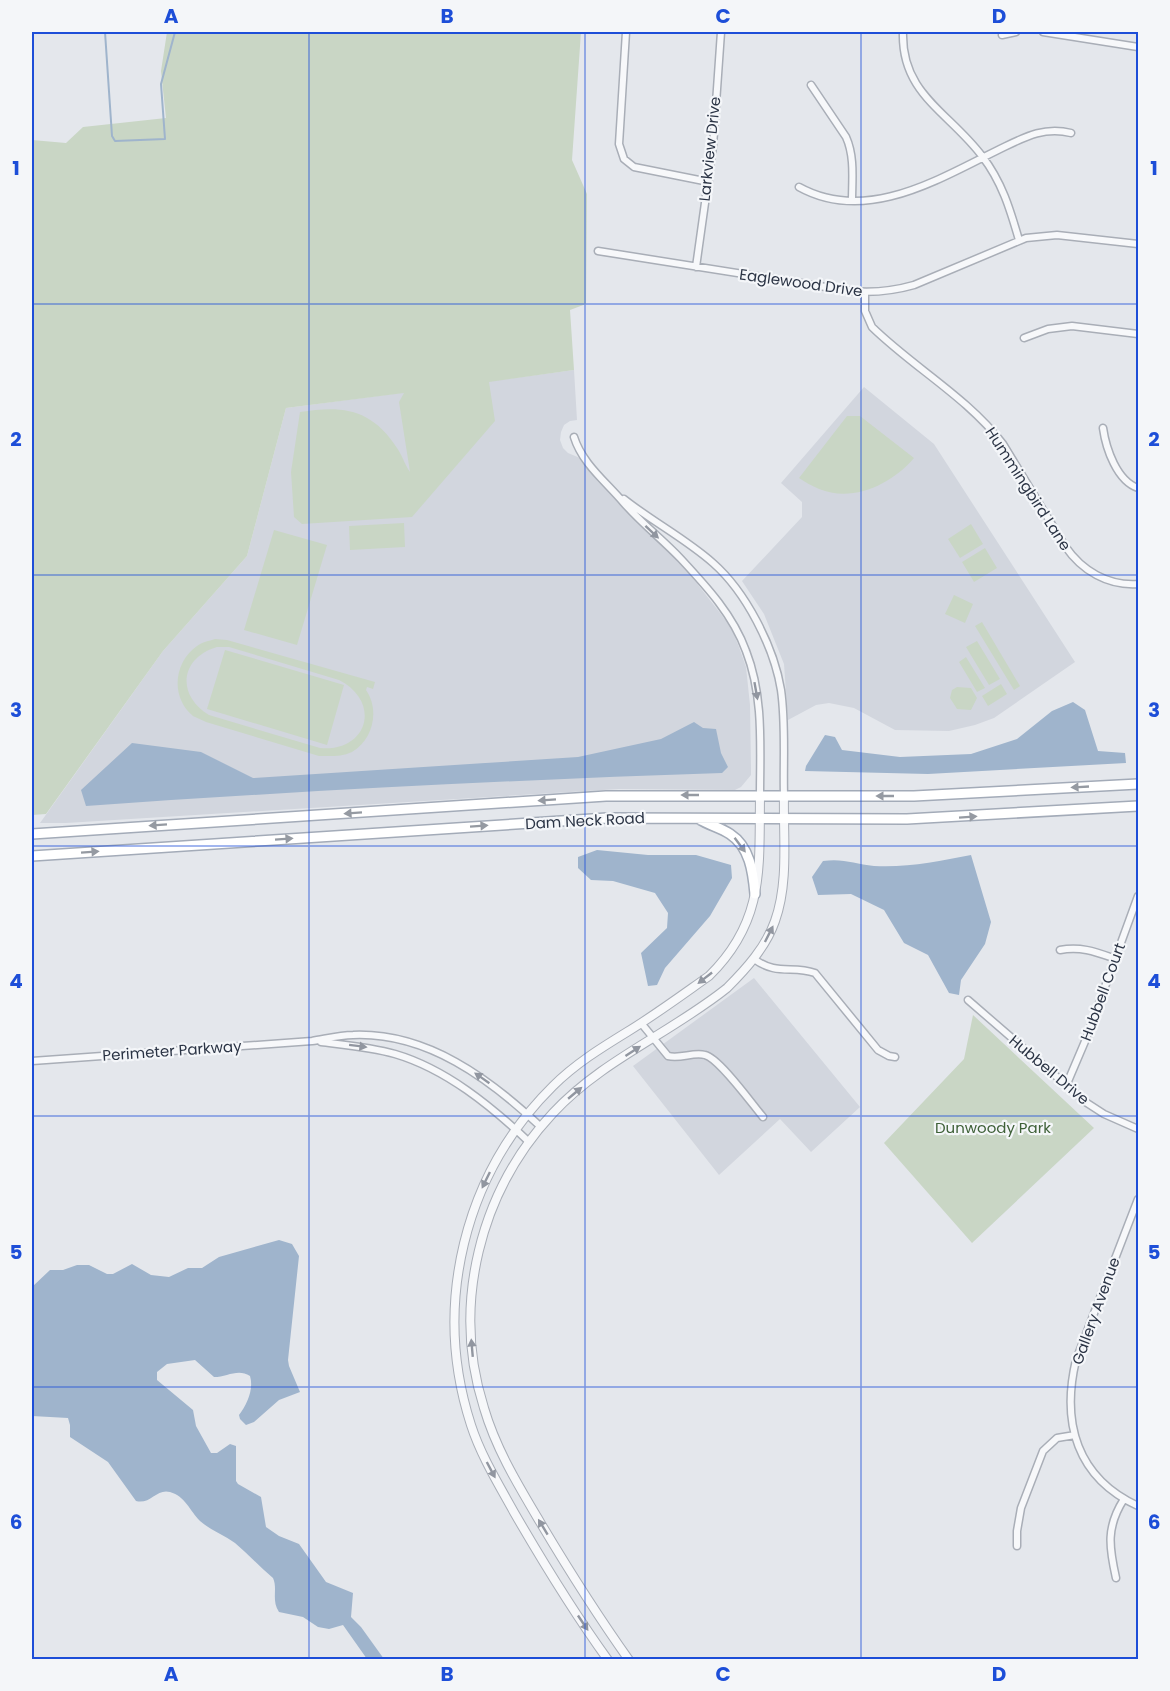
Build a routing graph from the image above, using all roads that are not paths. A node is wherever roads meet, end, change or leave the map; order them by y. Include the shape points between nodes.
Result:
1 (626, 32) edge
2 (721, 32) edge
3 (903, 32) edge
4 (1016, 32) edge
5 (1043, 32) edge
6 (1002, 35) dead end
7 (1138, 47) edge
8 (811, 85) dead end
9 (1071, 133) dead end
10 (983, 157) junction
11 (708, 182) junction
12 (799, 187) dead end
13 (852, 201) junction
14 (1019, 240) junction
15 (1138, 244) edge
16 (598, 251) dead end
17 (696, 267) junction
18 (865, 293) junction
19 (1138, 334) edge
20 (1024, 338) dead end
21 (1103, 428) dead end
22 (574, 437) dead end
23 (1138, 488) edge
24 (612, 489) junction
25 (1138, 585) edge
26 (1138, 784) edge
27 (760, 795) junction
28 (784, 795) junction
29 (1138, 806) edge
30 (697, 818) junction
31 (760, 818) junction
32 (784, 819) junction
33 (32, 834) edge
34 (32, 856) edge
35 (755, 894) junction
36 (1138, 896) edge
37 (1060, 950) dead end
38 (754, 959) junction
39 (1116, 959) junction
40 (968, 1000) dead end
41 (641, 1023) junction
42 (653, 1037) junction
43 (312, 1041) junction
44 (895, 1057) dead end
45 (32, 1061) edge
46 (1066, 1086) junction
47 (528, 1115) junction
48 (763, 1117) dead end
49 (541, 1127) junction
50 (1138, 1129) edge
51 (516, 1130) junction
52 (529, 1142) junction
53 (1138, 1199) edge
54 (1075, 1435) junction
55 (1124, 1499) junction
56 (1138, 1506) edge
57 (1017, 1546) dead end
58 (573, 1577) junction
59 (1116, 1578) dead end
60 (559, 1587) junction
61 (608, 1659) edge
62 (629, 1659) edge

1 - 11 street via 619,144 624,159 639,169
2 - 11 street, Larkview Drive
3 - 10 street via 906,63 916,84
4 - 6 street
5 - 7 street
8 - 13 street via 850,145
9 - 10 street via 1042,131
10 - 13 street via 894,196
10 - 14 street via 1002,186
11 - 17 street, Larkview Drive
12 - 13 street via 822,197
14 - 15 street, Eaglewood Drive via 1057,235
14 - 18 street, Eaglewood Drive via 915,285
16 - 17 street, Eaglewood Drive
17 - 18 street, Eaglewood Drive
18 - 25 street, Hummingbird Lane via 865,311 872,327 992,429 1075,560 1101,578
19 - 20 street via 1072,326
21 - 23 street via 1107,446 1124,478
22 - 24 street via 589,465
24 -> 27 street via 710,591 739,634 757,695
24 - 28 street via 712,562 744,599 779,681
26 -> 28 main road, Dam Neck Road via 954,794
27 - 28 main road, Dam Neck Road
27 - 31 street
27 -> 33 main road, Dam Neck Road via 606,796
28 - 32 street
32 -> 29 main road, Dam Neck Road via 952,818
30 - 31 main road, Dam Neck Road
34 -> 30 main road, Dam Neck Road via 607,818
30 -> 35 main road via 730,834 742,845 751,864
31 - 32 main road, Dam Neck Road
31 - 35 street
38 -> 32 street via 780,905
35 -> 41 street via 744,932 721,964
36 - 39 street, Hubbell Court
37 - 39 street via 1089,949
38 - 42 street via 715,997
38 - 44 street via 769,968 815,973 878,1050
39 - 46 street, Hubbell Court
40 - 46 street, Hubbell Drive
41 - 42 street
41 - 47 street via 573,1069
42 - 48 street via 670,1056 711,1057
49 -> 42 street via 571,1095
43 - 45 street, Perimeter Parkway
47 -> 43 street, Perimeter Parkway via 468,1069 425,1048 365,1035
43 -> 51 street, Perimeter Parkway via 369,1048 412,1060 462,1087
46 - 50 street, Hubbell Drive via 1104,1114
47 - 49 street, Perimeter Parkway
47 - 51 street
49 - 52 street
51 - 52 street, Perimeter Parkway
51 -> 60 street via 481,1191 466,1231 455,1292 455,1352 464,1404 482,1454
58 -> 52 street via 502,1455 483,1407 473,1360 471,1309 481,1243 497,1195
53 - 54 street, Gallery Avenue via 1076,1360 1071,1392
54 - 55 street, Gallery Avenue via 1090,1468
54 - 57 street via 1057,1438 1043,1451 1021,1508
55 - 56 street, Gallery Avenue
55 - 59 street via 1110,1533
58 - 60 street
58 - 62 street
60 -> 61 street

